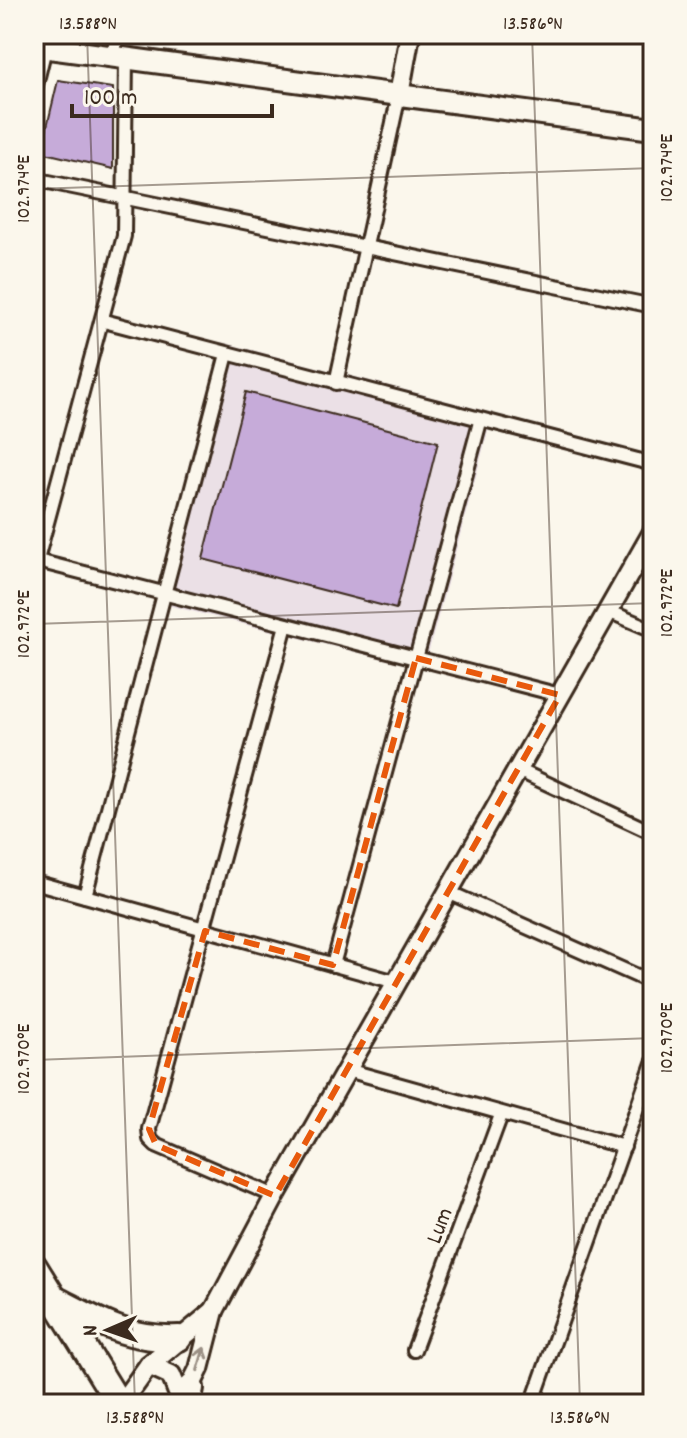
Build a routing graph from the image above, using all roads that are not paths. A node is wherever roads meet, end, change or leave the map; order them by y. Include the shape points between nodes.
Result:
1 (116, 34) edge
2 (410, 34) edge
3 (39, 47) edge
4 (120, 58) junction
5 (34, 93) edge
6 (399, 95) junction
7 (653, 129) edge
8 (34, 179) edge
9 (125, 197) junction
10 (367, 250) junction
11 (653, 306) edge
12 (104, 321) junction
13 (227, 354) junction
14 (336, 383) junction
15 (480, 422) junction
16 (653, 464) edge
17 (653, 532) edge
18 (35, 562) edge
19 (162, 593) junction
20 (608, 611) junction
21 (286, 625) junction
22 (653, 630) edge
23 (416, 658) junction
24 (560, 695) junction
25 (518, 770) junction
26 (653, 833) edge
27 (34, 882) edge
28 (448, 892) junction
29 (85, 896) junction
30 (205, 931) junction
31 (333, 965) junction
32 (396, 982) junction
33 (653, 983) edge
34 (653, 1063) edge
35 (347, 1070) junction
36 (501, 1115) junction
37 (624, 1147) junction
38 (275, 1196) junction
39 (34, 1266) edge
40 (55, 1299) junction
41 (214, 1311) junction
42 (179, 1338) junction
43 (414, 1350) dead end
44 (149, 1365) junction
45 (185, 1400) edge
46 (120, 1404) edge
47 (532, 1404) edge

1 - 4 street
2 - 6 main road
3 - 4 main road
3 - 5 street
4 - 6 main road
4 - 9 street
6 - 7 main road
6 - 10 street
8 - 9 street
9 - 10 street
9 - 12 street via 124,236
10 - 11 street
10 - 14 street
12 - 13 street
12 - 18 street
13 - 14 street
13 - 19 street
14 - 15 street
15 - 16 street
15 - 23 street
17 - 20 main road
18 - 19 street
19 - 21 street
19 - 29 street
20 - 22 street
20 - 24 main road
21 - 23 street
21 - 30 street
23 - 24 street
23 - 31 street
24 - 25 main road
25 - 26 street
25 - 28 main road
27 - 29 street
28 - 32 main road
28 - 33 street
29 - 30 street
30 - 31 street
30 - 38 street via 150,1139
31 - 32 street
32 - 35 main road
34 - 37 street
35 - 36 street
35 - 38 main road
36 - 37 street
36 - 43 street, Lum
37 - 47 street
38 - 41 main road
39 - 40 highway
40 - 42 highway via 124,1334
40 - 46 highway
41 - 42 main road
45 -> 41 main road
42 - 44 main road
44 - 45 main road via 171,1375
44 - 46 main road

